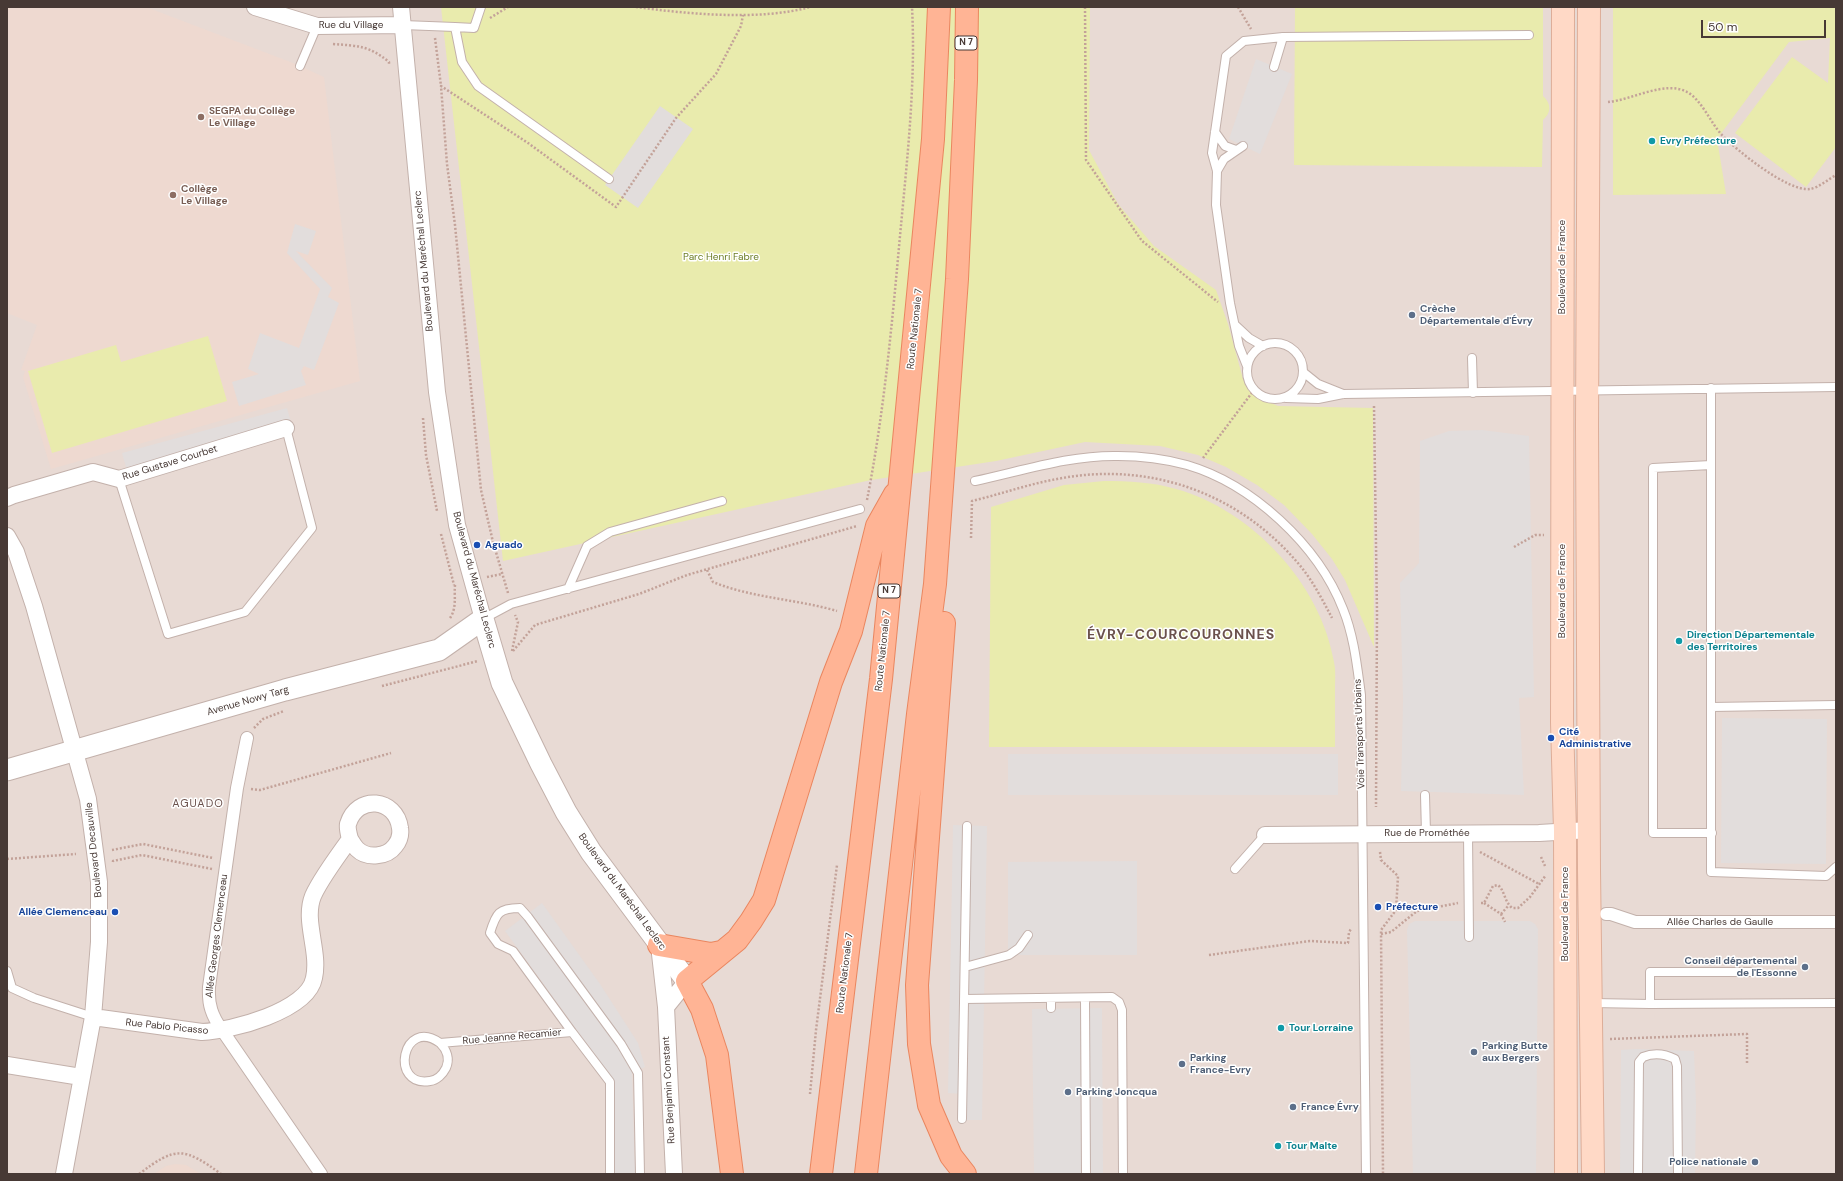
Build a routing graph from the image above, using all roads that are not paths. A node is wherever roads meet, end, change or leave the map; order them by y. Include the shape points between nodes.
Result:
1 (255, 7) edge
2 (401, 7) edge
3 (481, 7) edge
4 (939, 7) edge
5 (967, 7) edge
6 (1563, 7) edge
7 (1589, 7) edge
8 (403, 25) junction
9 (317, 26) junction
10 (455, 27) junction
11 (1529, 35) dead end
12 (1283, 37) junction
13 (300, 66) dead end
14 (1274, 67) dead end
15 (1215, 132) junction
16 (1217, 171) junction
17 (609, 179) dead end
18 (1235, 325) junction
19 (1263, 346) junction
20 (1472, 358) dead end
21 (1247, 366) junction
22 (1303, 372) junction
23 (1836, 387) edge
24 (1711, 388) junction
25 (1588, 390) junction
26 (1561, 392) junction
27 (1472, 393) junction
28 (1343, 394) junction
29 (1286, 398) junction
30 (286, 428) joint
31 (1711, 465) junction
32 (119, 479) junction
33 (975, 481) dead end
34 (900, 486) junction
35 (7, 498) edge
36 (722, 501) dead end
37 (860, 509) dead end
38 (7, 536) edge
39 (935, 584) junction
40 (568, 589) junction
41 (483, 619) junction
42 (1836, 704) edge
43 (1711, 708) junction
44 (247, 738) road end
45 (75, 750) junction
46 (7, 770) edge
47 (1425, 795) dead end
48 (967, 826) dead end
49 (1590, 830) junction
50 (1565, 832) junction
51 (1370, 833) junction
52 (1426, 833) junction
53 (1468, 833) junction
54 (1712, 833) junction
55 (1264, 835) joint
56 (350, 839) dead end
57 (1836, 867) edge
58 (1234, 869) dead end
59 (1606, 914) dead end
60 (1836, 922) edge
61 (1028, 935) dead end
62 (1469, 937) dead end
63 (659, 945) junction
64 (721, 952) junction
65 (965, 967) junction
66 (7, 971) edge
67 (1754, 972) dead end
68 (687, 981) junction
69 (1051, 998) junction
70 (1085, 998) junction
71 (964, 999) junction
72 (1591, 1002) junction
73 (1836, 1003) edge
74 (1650, 1004) junction
75 (666, 1007) junction
76 (1052, 1008) dead end
77 (93, 1017) junction
78 (222, 1030) junction
79 (572, 1032) junction
80 (440, 1043) junction
81 (7, 1065) edge
82 (81, 1077) junction
83 (962, 1119) dead end
84 (64, 1174) edge
85 (322, 1174) edge
86 (610, 1174) edge
87 (640, 1174) edge
88 (674, 1174) edge
89 (732, 1174) edge
90 (821, 1174) edge
91 (866, 1174) edge
92 (965, 1174) edge
93 (1086, 1174) edge
94 (1123, 1174) edge
95 (1366, 1174) edge
96 (1566, 1174) edge
97 (1593, 1174) edge
98 (1638, 1174) edge
99 (1678, 1174) edge

1 - 9 street, Rue du Village
2 - 8 street, Boulevard du Maréchal Leclerc
3 - 10 lane via 474,28
4 - 34 main road, Route Nationale 7 / N 7 via 933,139
5 - 39 main road, N 7 via 957,279
6 - 26 main road, Boulevard de France
7 - 25 main road
8 - 9 street, Rue du Village
8 - 10 lane
8 - 41 street, Boulevard du Maréchal Leclerc via 437,392 457,525
9 - 13 lane
10 - 17 lane via 462,62 478,86
11 - 12 lane
12 - 14 lane
12 - 15 lane via 1244,41 1226,56
15 - 16 lane via 1212,153
15 - 16 lane via 1225,146 1239,148 1224,159
16 - 18 lane via 1216,205
18 - 19 lane
18 - 21 lane via 1239,346
19 - 21 lane via 1252,355
19 - 22 lane via 1274,343 1289,347 1300,359
20 - 27 lane
21 - 29 lane via 1247,378 1254,390 1271,400
22 - 28 lane via 1318,384
22 - 29 lane via 1297,389
23 - 24 lane
24 - 25 lane
24 - 31 lane
25 - 26 lane
25 - 49 main road
26 - 27 lane
26 - 50 main road, Boulevard de France
27 - 28 lane
28 - 29 lane via 1318,399
30 - 32 street, Rue Gustave Courbet
30 - 32 lane via 312,528 245,612 168,634
31 - 43 lane
31 - 54 lane via 1653,468 1653,833
32 - 35 street, Rue Gustave Courbet via 93,472
33 - 51 lane, Voie Transports Urbains via 1082,458 1154,458 1223,480 1255,499 1287,527 1310,552 1330,581 1343,609 1353,642 1361,695
34 - 64 main road via 877,526 851,631 831,682 764,900 752,922 737,940
34 - 90 main road, Route Nationale 7 / N 7 via 881,679
36 - 40 lane via 610,532 587,546
37 - 40 lane
38 - 45 street, Boulevard Decauville via 16,552 34,606
39 - 91 main road, N 7
39 - 92 main road via 944,615 917,985 919,1044 929,1105 951,1156
40 - 41 lane via 511,604
41 - 45 street, Avenue Nowy Targ via 439,650 285,690
41 - 63 street, Boulevard du Maréchal Leclerc via 503,654 502,683 566,812 591,852
42 - 43 lane
43 - 54 lane
44 - 78 street, Allée Georges Clemenceau via 223,865 209,987 208,1002
45 - 46 street, Avenue Nowy Targ
45 - 77 street, Boulevard Decauville via 88,799 100,896
47 - 52 lane
48 - 65 lane
49 - 50 street, Rue de Prométhée
49 - 72 main road
50 - 53 street, Rue de Prométhée
50 - 96 main road, Boulevard de France
51 - 52 street, Rue de Prométhée
51 - 55 street, Rue de Prométhée
51 - 95 lane, Voie Transports Urbains via 1363,852
52 - 53 street, Rue de Prométhée
53 - 62 lane
54 - 57 lane via 1711,872 1826,876
55 - 58 lane
56 - 78 street, Rue Pablo Picasso via 314,896 311,909 314,978 310,987 293,1003 265,1018
59 - 60 street, Allée Charles de Gaulle via 1635,922
61 - 65 lane via 1019,948 1009,955
63 - 64 main road via 711,954
63 - 68 street, Boulevard du Maréchal Leclerc
63 - 75 street, Rue Benjamin Constant
64 - 68 main road
65 - 71 lane
66 - 77 lane via 12,988
67 - 74 lane via 1650,972
68 - 75 street
68 - 89 main road via 702,1009 717,1055
69 - 70 lane
69 - 71 lane
69 - 76 lane
70 - 93 lane
70 - 94 lane via 1112,997 1119,1002 1122,1010
71 - 83 lane
72 - 74 lane
72 - 97 main road
73 - 74 lane
75 - 88 street, Rue Benjamin Constant
77 - 78 street, Rue Pablo Picasso via 202,1032
77 - 82 street, Boulevard Decauville
78 - 85 street, Allée Georges Clemenceau
79 - 80 lane, Rue Jeanne Recamier
79 - 86 lane, Rue Jeanne Recamier via 610,1082
79 - 87 lane via 513,952 498,944 490,932 494,918 506,908 520,908 528,917 621,1044 638,1073
80 - 80 lane, Rue Jeanne Recamier via 448,1058 444,1071 438,1078 430,1081 421,1081 413,1077 407,1071 404,1062 408,1046 424,1037
81 - 82 street
82 - 84 street, Boulevard Decauville
98 - 99 lane via 1640,1062 1643,1057 1649,1055 1668,1056 1675,1059 1677,1066

